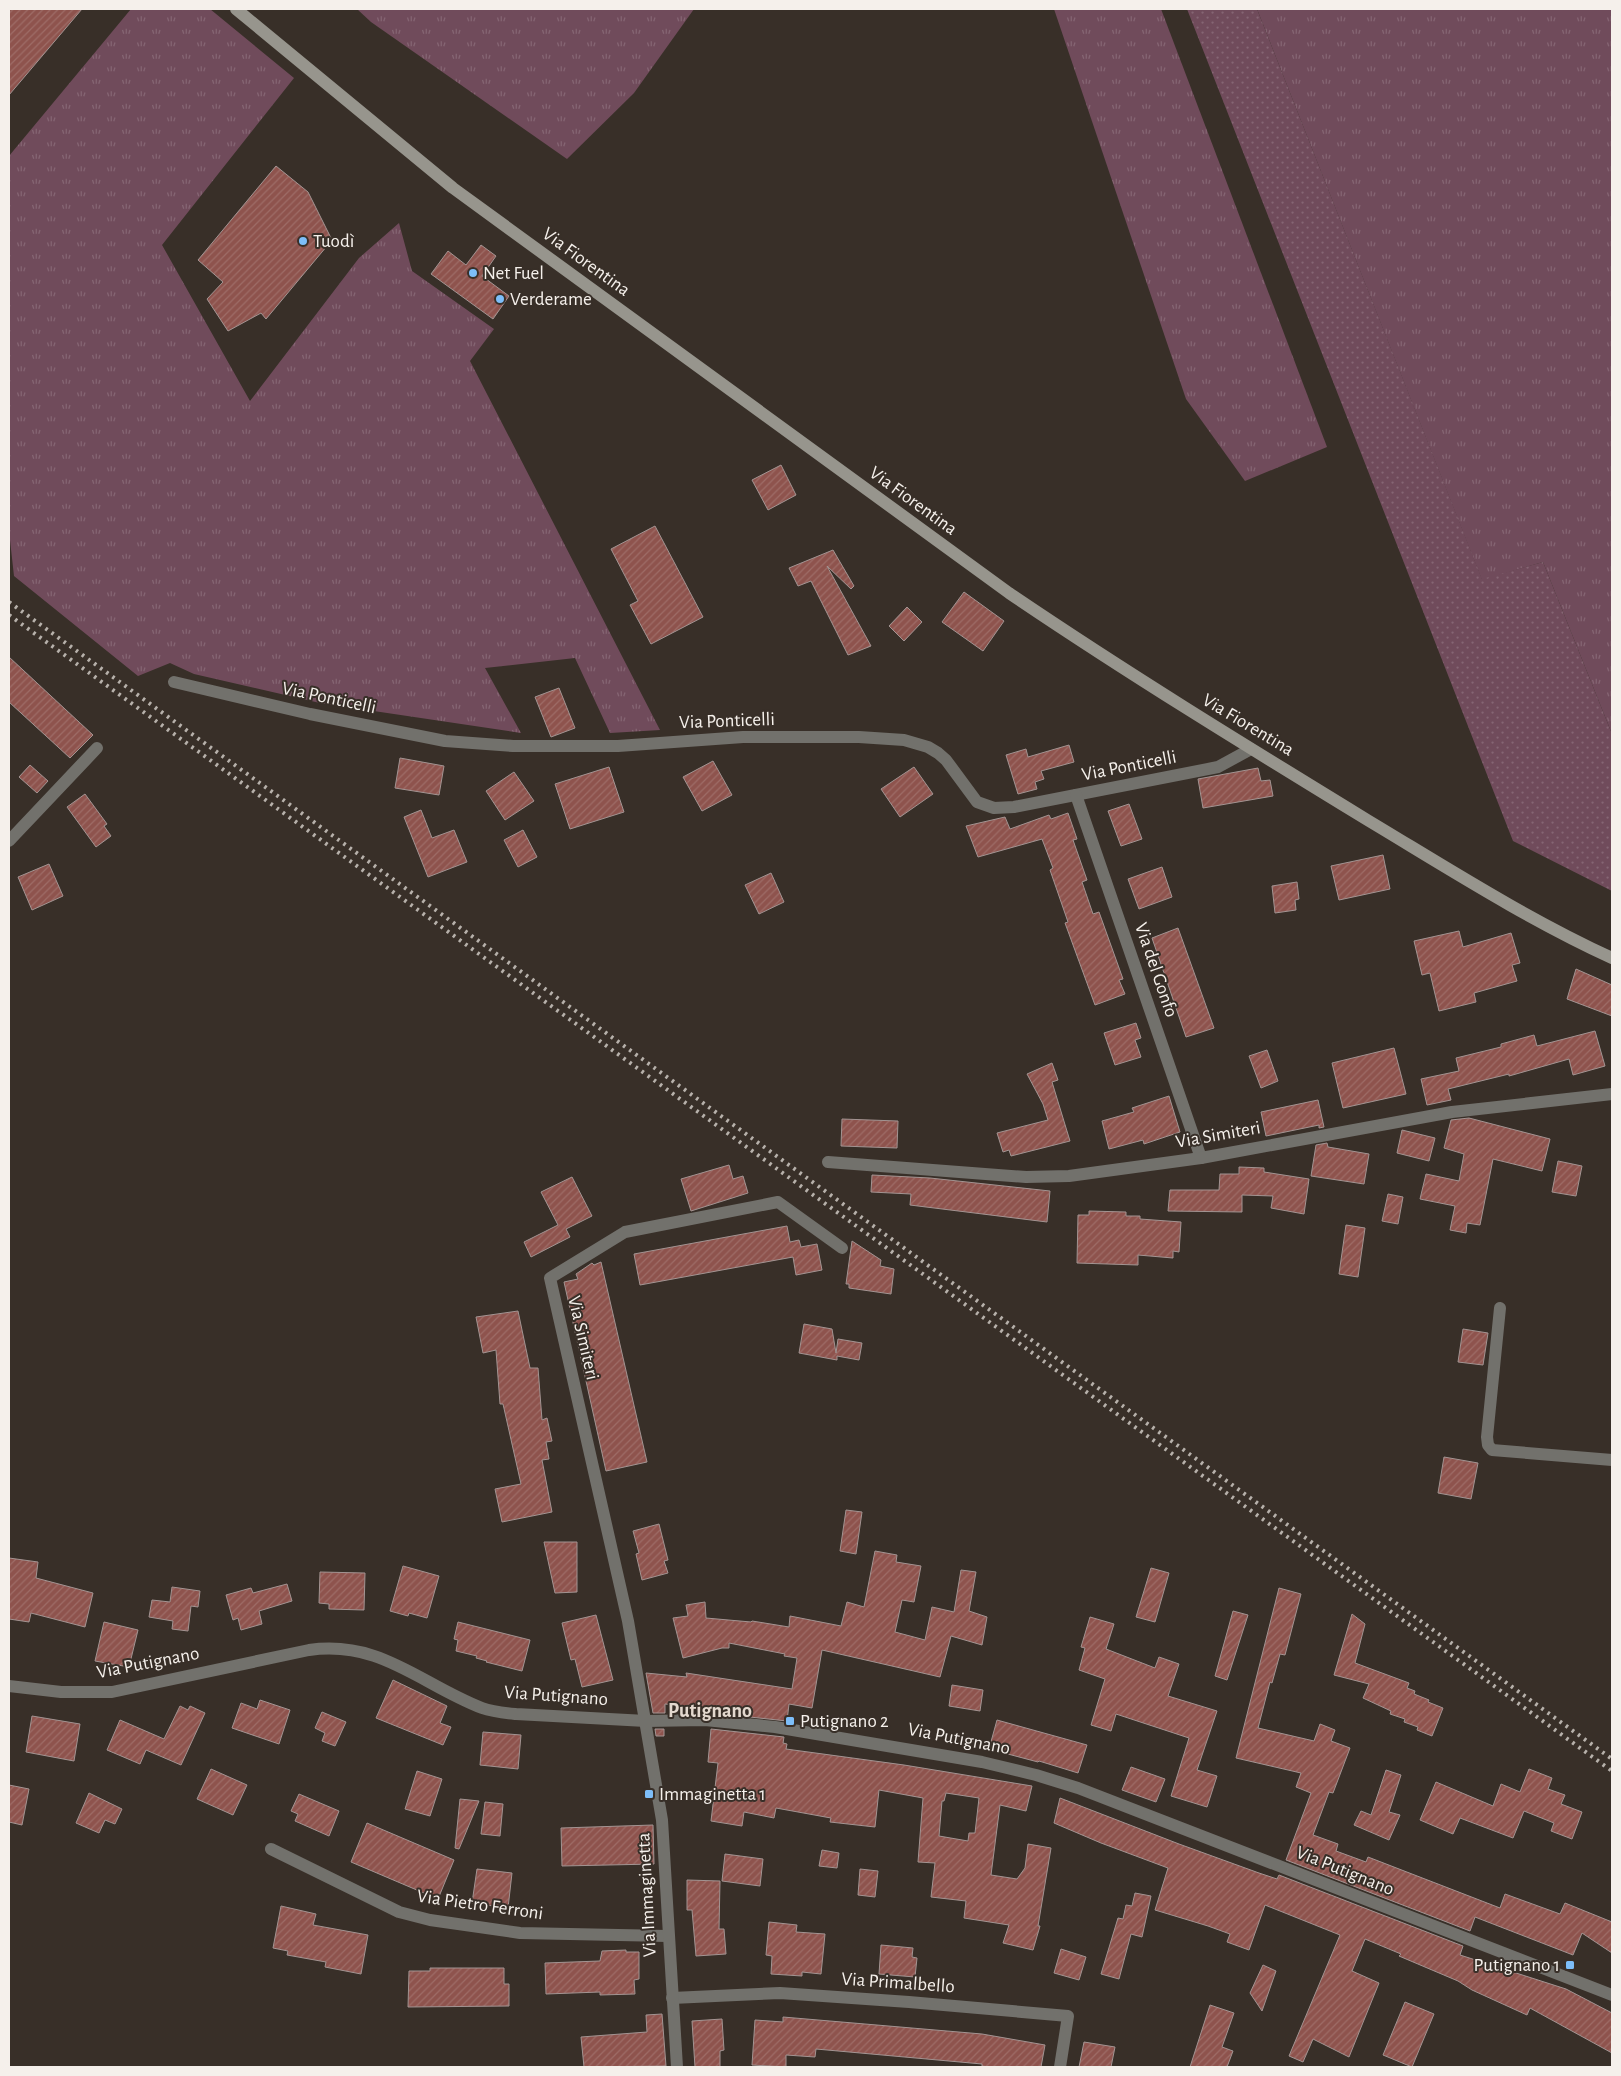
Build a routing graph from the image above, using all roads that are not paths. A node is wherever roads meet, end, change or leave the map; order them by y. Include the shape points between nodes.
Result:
1 (236, 9) edge
2 (174, 682) dead end
3 (97, 748) dead end
4 (1251, 749) junction
5 (1076, 796) junction
6 (9, 841) edge
7 (1612, 958) edge
8 (1612, 1094) edge
9 (1201, 1158) junction
10 (828, 1162) dead end
11 (842, 1248) dead end
12 (1500, 1308) dead end
13 (1612, 1460) edge
14 (9, 1686) edge
15 (646, 1721) junction
16 (271, 1849) dead end
17 (668, 1936) junction
18 (1612, 1995) edge
19 (672, 1998) junction
20 (678, 2067) edge
21 (1060, 2067) edge

1 - 4 main road, Via Fiorentina via 453,188 834,467 1092,650
2 - 5 street, Via Ponticelli via 445,741 513,746 618,746 743,737 904,740 938,753 972,797 984,805 1003,808
3 - 6 street
4 - 5 street, Via Ponticelli via 1218,767
4 - 7 main road, Via Fiorentina via 1508,904
5 - 9 street, Via del Gonfo
8 - 9 street, Via Simiteri via 1452,1112
9 - 10 street, Via Simiteri via 1069,1176 1026,1177
11 - 15 street, Via Simiteri via 778,1202 625,1232 550,1278 628,1621
12 - 13 street via 1488,1445 1492,1450 1504,1452
14 - 15 street, Via Putignano via 61,1692 112,1692 309,1650 342,1649 375,1655 484,1708 516,1714
15 - 17 street, Via Immaginetta via 662,1820
15 - 18 street, Via Putignano via 705,1720 775,1727 929,1752 1036,1775 1206,1837
16 - 17 street, Via Pietro Ferroni via 399,1912 430,1920 520,1933
17 - 19 street, Via Immaginetta
19 - 20 street, Via Immaginetta
19 - 21 street, Via Primalbello via 780,1994 1068,2016

